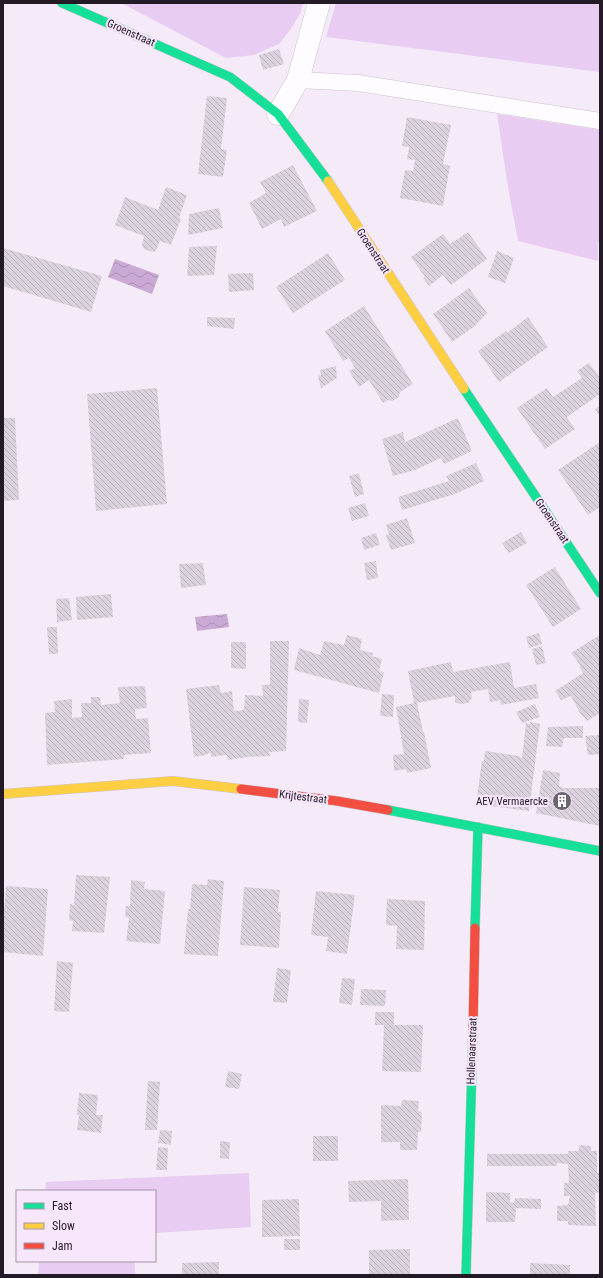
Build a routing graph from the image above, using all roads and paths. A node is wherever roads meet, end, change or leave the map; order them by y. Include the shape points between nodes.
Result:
1 (62, 3) edge
2 (319, 3) edge
3 (298, 80) junction
4 (278, 114) junction
5 (600, 121) edge
6 (600, 593) edge
7 (3, 794) edge
8 (478, 827) junction
9 (600, 851) edge
10 (466, 1275) edge

1 - 4 street, Groenstraat via 230,77
2 - 3 street
3 - 4 street
3 - 5 lane via 358,84
4 - 6 street, Groenstraat via 324,175
7 - 8 street, Krijtestraat via 173,781 337,801
8 - 9 street, Krijtestraat
8 - 10 street, Hollenaarstraat

